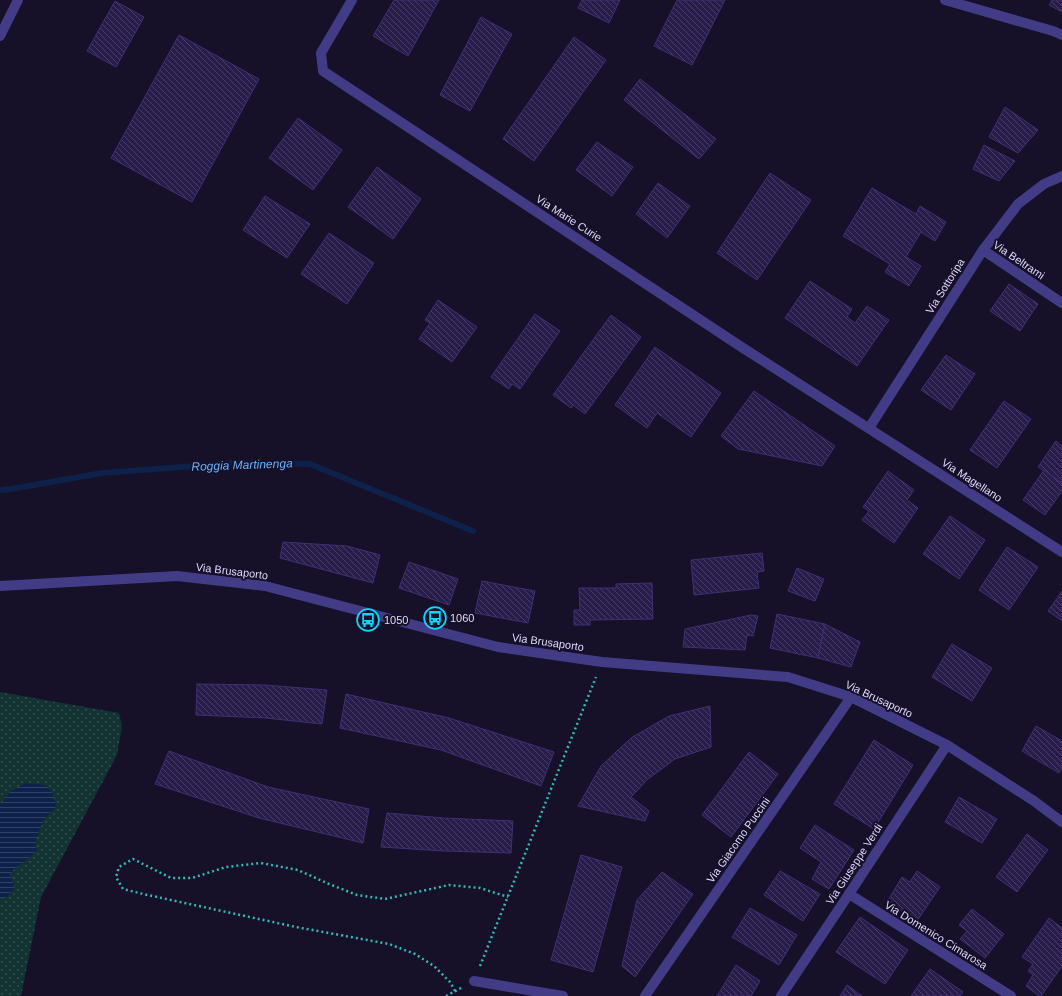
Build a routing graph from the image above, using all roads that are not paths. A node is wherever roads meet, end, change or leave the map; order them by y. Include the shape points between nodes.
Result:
1 (18, 0) edge
2 (352, 0) edge
3 (945, 0) edge
4 (1062, 35) edge
5 (0, 36) edge
6 (1062, 176) edge
7 (982, 250) junction
8 (1062, 303) edge
9 (869, 428) junction
10 (1062, 552) edge
11 (0, 586) edge
12 (851, 697) junction
13 (947, 745) junction
14 (1062, 822) edge
15 (849, 894) junction
16 (474, 981) road end
17 (563, 996) edge
18 (645, 996) edge
19 (781, 996) edge
20 (1011, 996) edge

1 - 5 street
2 - 9 street, Via Marie Curie via 320,53 323,71
3 - 4 street
6 - 7 street, Via Sottoripa via 1044,184 1018,204
7 - 8 street, Via Beltrami
7 - 9 street, Via Sottoripa
9 - 10 street, Via Magellano
11 - 12 street, Via Brusaporto via 177,576 265,586 498,647 602,662 788,677
12 - 13 street, Via Brusaporto
12 - 18 street, Via Giacomo Puccini
13 - 14 street, Via Brusaporto
13 - 15 street, Via Giuseppe Verdi
15 - 19 street, Via Giuseppe Verdi
15 - 20 street, Via Domenico Cimarosa
16 - 17 street

